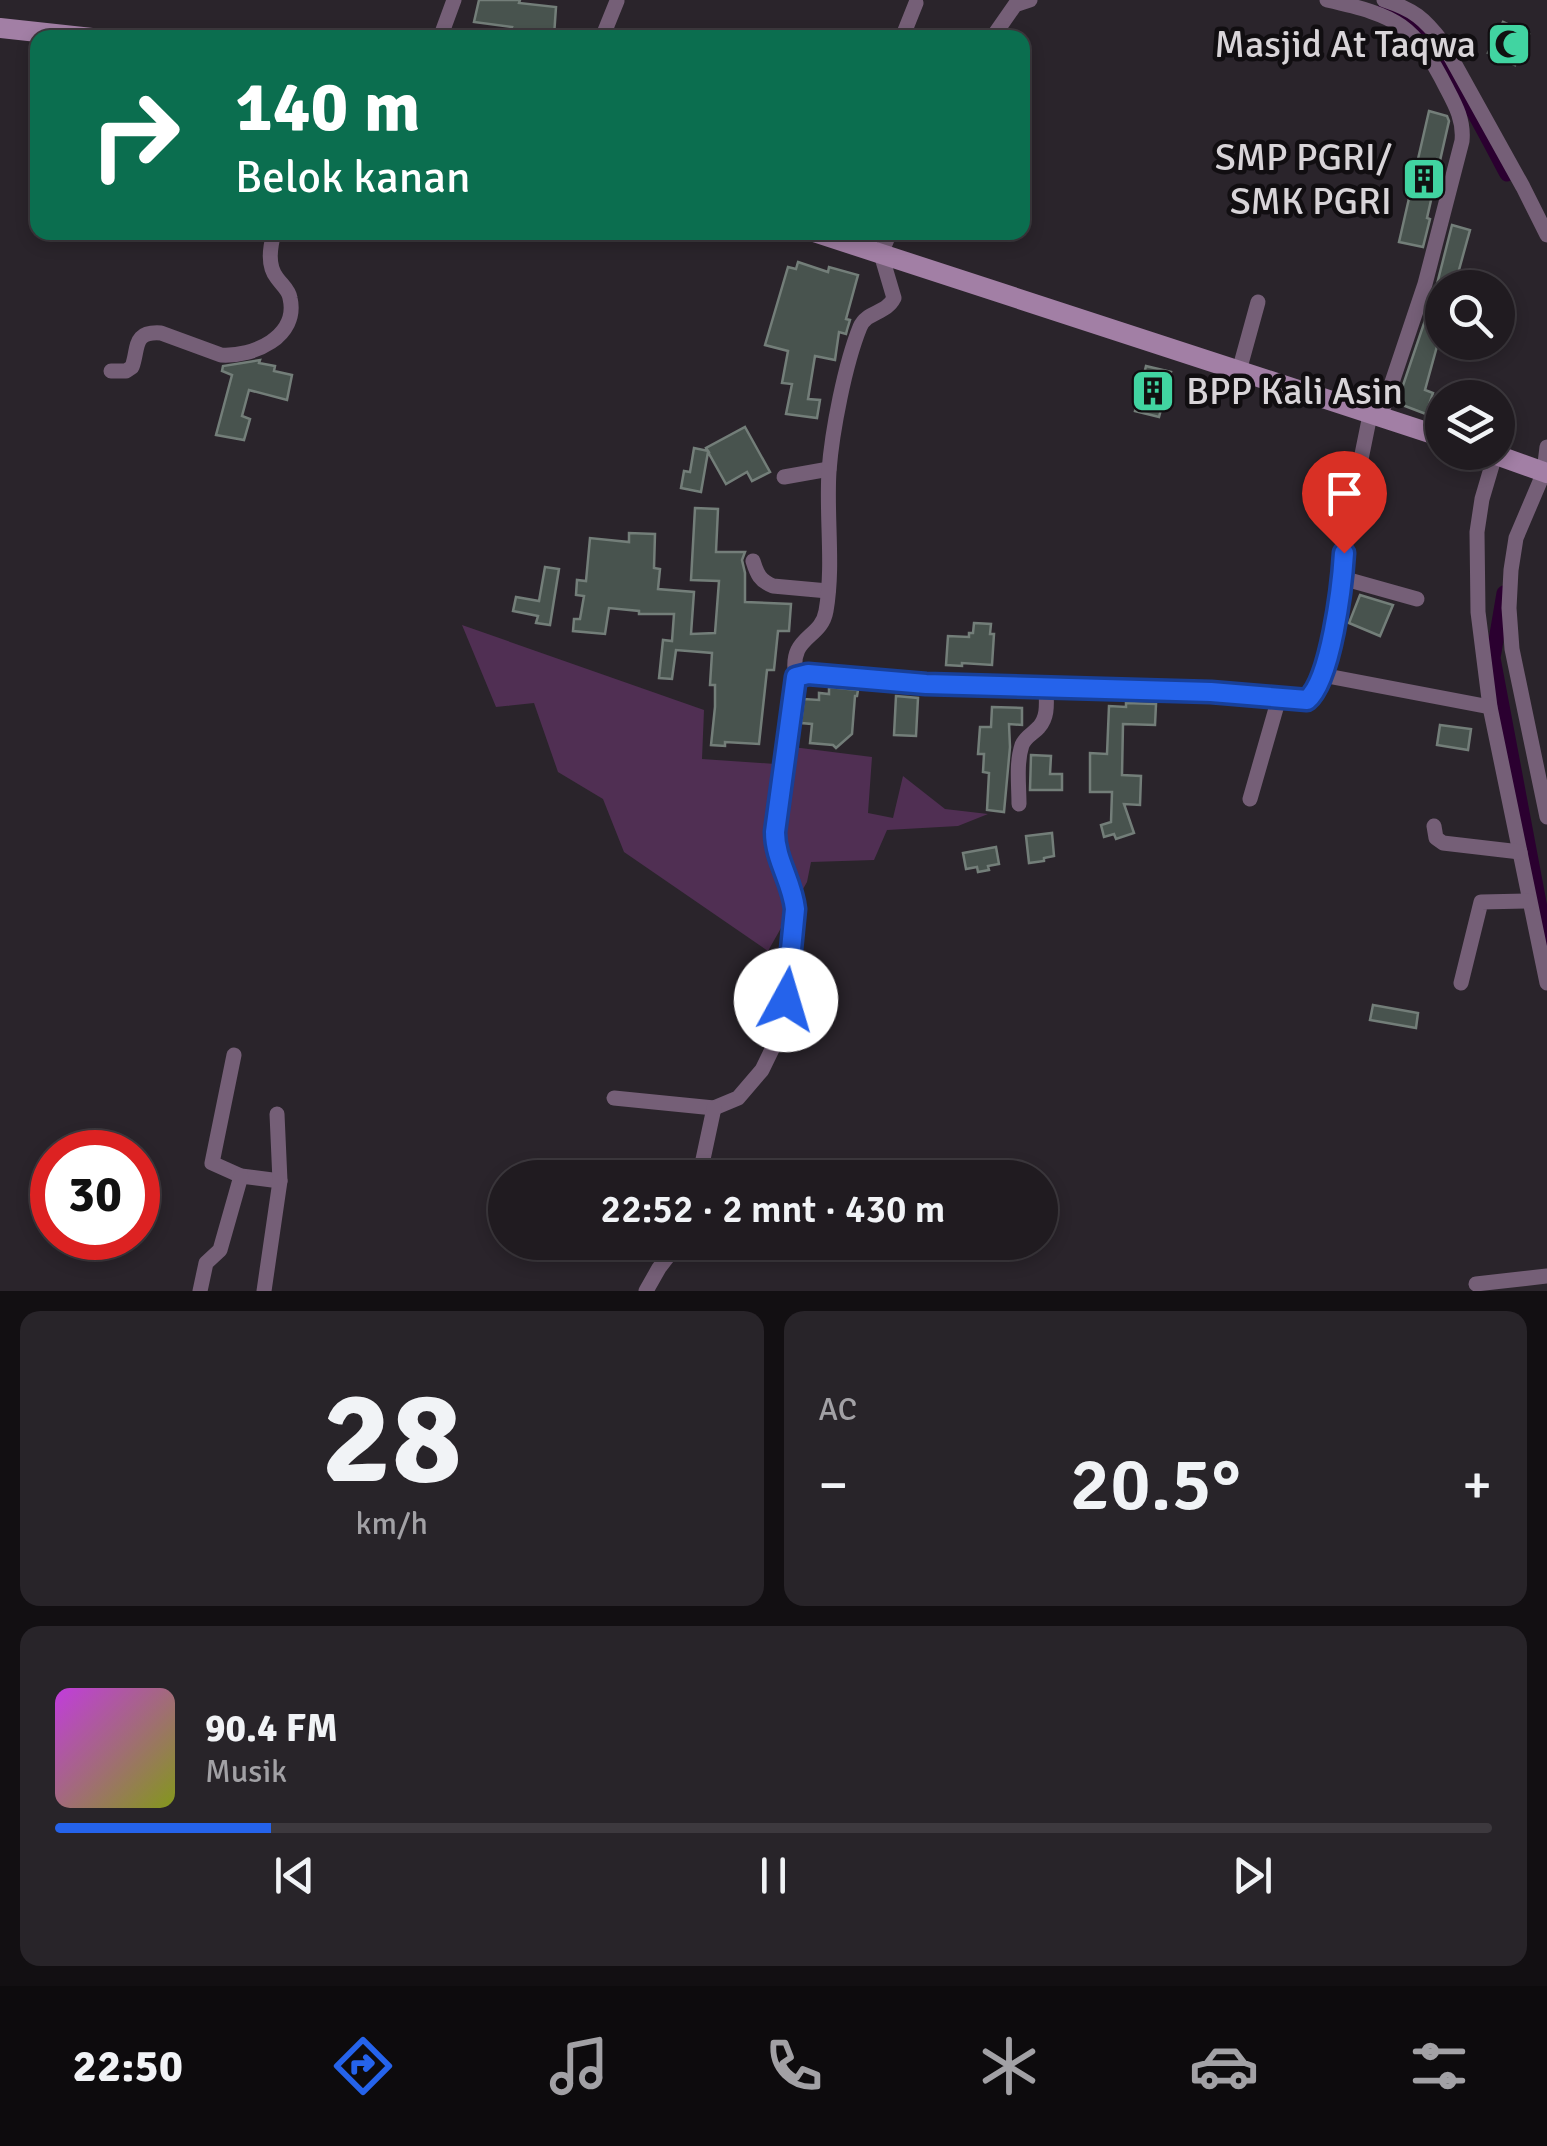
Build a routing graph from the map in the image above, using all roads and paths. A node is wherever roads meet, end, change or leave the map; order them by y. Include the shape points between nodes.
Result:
1 (454, 0) edge
2 (1327, 0) edge
3 (1384, 0) edge
4 (1019, 1) edge
5 (617, 2) edge
6 (916, 3) dead end
7 (0, 28) edge
8 (443, 30) edge
9 (605, 30) edge
10 (905, 30) edge
11 (997, 30) edge
12 (30, 31) edge
13 (1547, 235) edge
14 (272, 240) edge
15 (838, 240) edge
16 (887, 240) edge
17 (881, 254) junction
18 (1258, 302) dead end
19 (1238, 370) junction
20 (111, 371) dead end
21 (1375, 416) junction
22 (1425, 432) edge
23 (1547, 446) edge
24 (1515, 462) edge
25 (829, 469) junction
26 (1493, 470) edge
27 (1543, 471) edge
28 (784, 477) dead end
29 (753, 561) dead end
30 (1342, 578) junction
31 (828, 591) junction
32 (1417, 599) dead end
33 (1322, 675) junction
34 (796, 677) junction
35 (1046, 687) junction
36 (1279, 698) junction
37 (1504, 710) junction
38 (1250, 799) dead end
39 (1019, 804) dead end
40 (1547, 817) edge
41 (1434, 826) dead end
42 (1520, 852) junction
43 (1530, 901) junction
44 (1461, 983) dead end
45 (1547, 983) edge
46 (234, 1055) dead end
47 (614, 1098) dead end
48 (714, 1108) junction
49 (277, 1114) dead end
50 (702, 1160) edge
51 (241, 1176) junction
52 (280, 1181) junction
53 (665, 1260) edge
54 (1547, 1276) edge
55 (1476, 1284) dead end
56 (200, 1291) edge
57 (264, 1291) edge
58 (646, 1291) edge

1 - 8 street
2 - 21 street via 1386,16 1418,39 1462,124 1425,284
3 - 13 street via 1410,8 1443,43
4 - 11 street
5 - 9 street
6 - 10 street
7 - 12 street
14 - 20 street via 273,273 291,304 277,338 230,356 150,332 137,344 132,367
15 - 17 street
16 - 17 street
17 - 19 street
17 - 25 street via 894,298 860,326
18 - 19 street
19 - 21 street
21 - 22 street
21 - 30 street via 1347,528
23 - 27 street
24 - 27 street
25 - 28 street
25 - 31 street
26 - 37 street via 1476,532 1478,612
27 - 37 street via 1516,538
29 - 31 street via 758,576 773,586
30 - 32 street
30 - 33 street
31 - 34 street via 826,616 800,644
33 - 36 street via 1307,700
33 - 37 street
34 - 35 street
34 - 48 street via 775,832 795,909 786,1000 762,1070 738,1098
35 - 36 street
35 - 39 street via 1046,714 1022,744
36 - 38 street
37 - 40 street
37 - 42 street
41 - 42 street via 1442,843
42 - 43 street
43 - 44 street via 1481,902
43 - 45 street
46 - 51 street via 212,1164
47 - 48 street
48 - 50 street
49 - 52 street
51 - 52 street
51 - 56 street via 220,1250 206,1263
52 - 57 street
53 - 58 street
54 - 55 street

